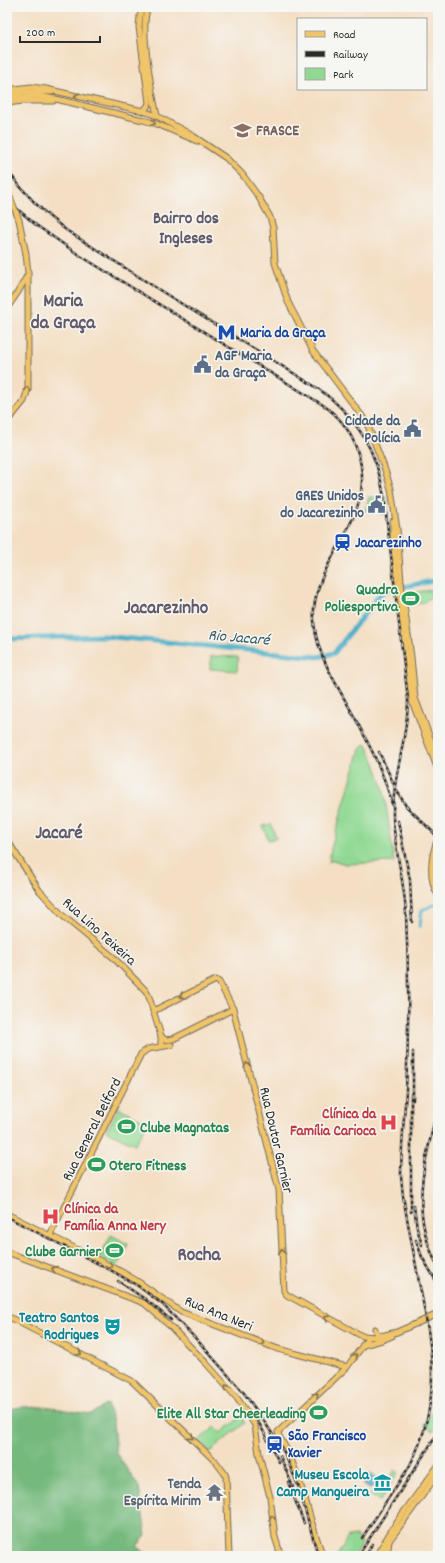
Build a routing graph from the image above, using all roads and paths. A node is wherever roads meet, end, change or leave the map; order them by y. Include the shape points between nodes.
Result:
1 (143, 7) edge
2 (148, 7) edge
3 (7, 90) edge
4 (60, 92) junction
5 (7, 94) edge
6 (26, 94) junction
7 (7, 98) edge
8 (93, 99) junction
9 (62, 101) junction
10 (154, 101) junction
11 (7, 103) edge
12 (91, 108) junction
13 (142, 111) junction
14 (115, 113) junction
15 (149, 113) junction
16 (157, 116) junction
17 (205, 144) junction
18 (7, 189) edge
19 (28, 273) junction
20 (9, 306) edge
21 (10, 415) edge
22 (401, 596) junction
23 (438, 758) edge
24 (438, 770) edge
25 (438, 838) edge
26 (7, 840) edge
27 (437, 894) edge
28 (233, 1009) junction
29 (153, 1011) junction
30 (161, 1036) junction
31 (171, 1045) dead end
32 (162, 1046) junction
33 (7, 1214) edge
34 (50, 1235) junction
35 (7, 1252) edge
36 (438, 1314) edge
37 (7, 1316) edge
38 (374, 1329) dead end
39 (399, 1331) junction
40 (362, 1336) junction
41 (381, 1336) junction
42 (369, 1337) junction
43 (363, 1345) junction
44 (347, 1367) junction
45 (437, 1471) edge
46 (432, 1478) junction
47 (389, 1541) junction
48 (322, 1554) edge
49 (229, 1556) edge
50 (281, 1556) edge
51 (377, 1556) edge
52 (383, 1556) edge
53 (387, 1556) edge

1 - 13 main road via 139,27 149,103
2 - 10 main road via 144,17 144,35
3 - 4 main road via 31,88
4 - 6 main road
8 -> 4 main road
5 - 6 main road
6 - 7 main road
6 - 9 main road
8 - 12 main road via 95,103
8 - 13 main road
9 - 11 main road
9 - 12 main road
10 - 15 main road
10 - 16 main road
12 - 14 main road
13 - 15 main road
14 - 15 main road via 138,116
14 -> 17 main road via 157,124
15 - 16 main road
16 - 17 main road
17 - 22 main road via 237,169 268,211 273,228 275,263 285,295 313,351 368,426 388,479 397,529
18 - 19 main road, bridge via 19,220
19 - 20 main road
21 -> 19 main road via 24,401 28,388
22 - 23 main road via 415,698
22 - 24 main road via 412,701
25 - 27 main road via 434,847 432,866 432,879
26 - 29 main road, Rua Lino Teixeira via 39,890 63,916 97,942 138,982 148,994
28 -> 29 main road, Rua Doutor Garnier via 219,982 214,980
28 - 30 main road via 179,1036 168,1040
40 -> 28 main road, Rua Doutor Garnier via 291,1298 284,1291 279,1190
29 - 30 main road, Rua Lino Teixeira
30 - 32 main road, Rua Lino Teixeira
31 - 32 main road
32 - 34 main road, Rua General Belford via 148,1049 141,1054
33 - 34 main road, Rua Ana Neri
34 -> 44 main road, Rua Ana Neri via 123,1273 180,1312 278,1349
50 -> 35 main road via 275,1537 270,1497 256,1430 249,1415 219,1378 171,1327 144,1303
36 - 39 main road
37 -> 49 main road via 132,1382 216,1462 226,1477
38 - 41 main road
39 - 41 main road
39 - 43 main road via 382,1340
40 - 42 main road
40 - 43 main road
41 - 42 main road
42 - 43 main road
44 -> 43 main road
48 -> 44 main road via 299,1478 278,1432
45 - 46 main road
46 - 47 main road
46 - 51 main road via 398,1520
47 - 52 main road
47 - 53 main road

